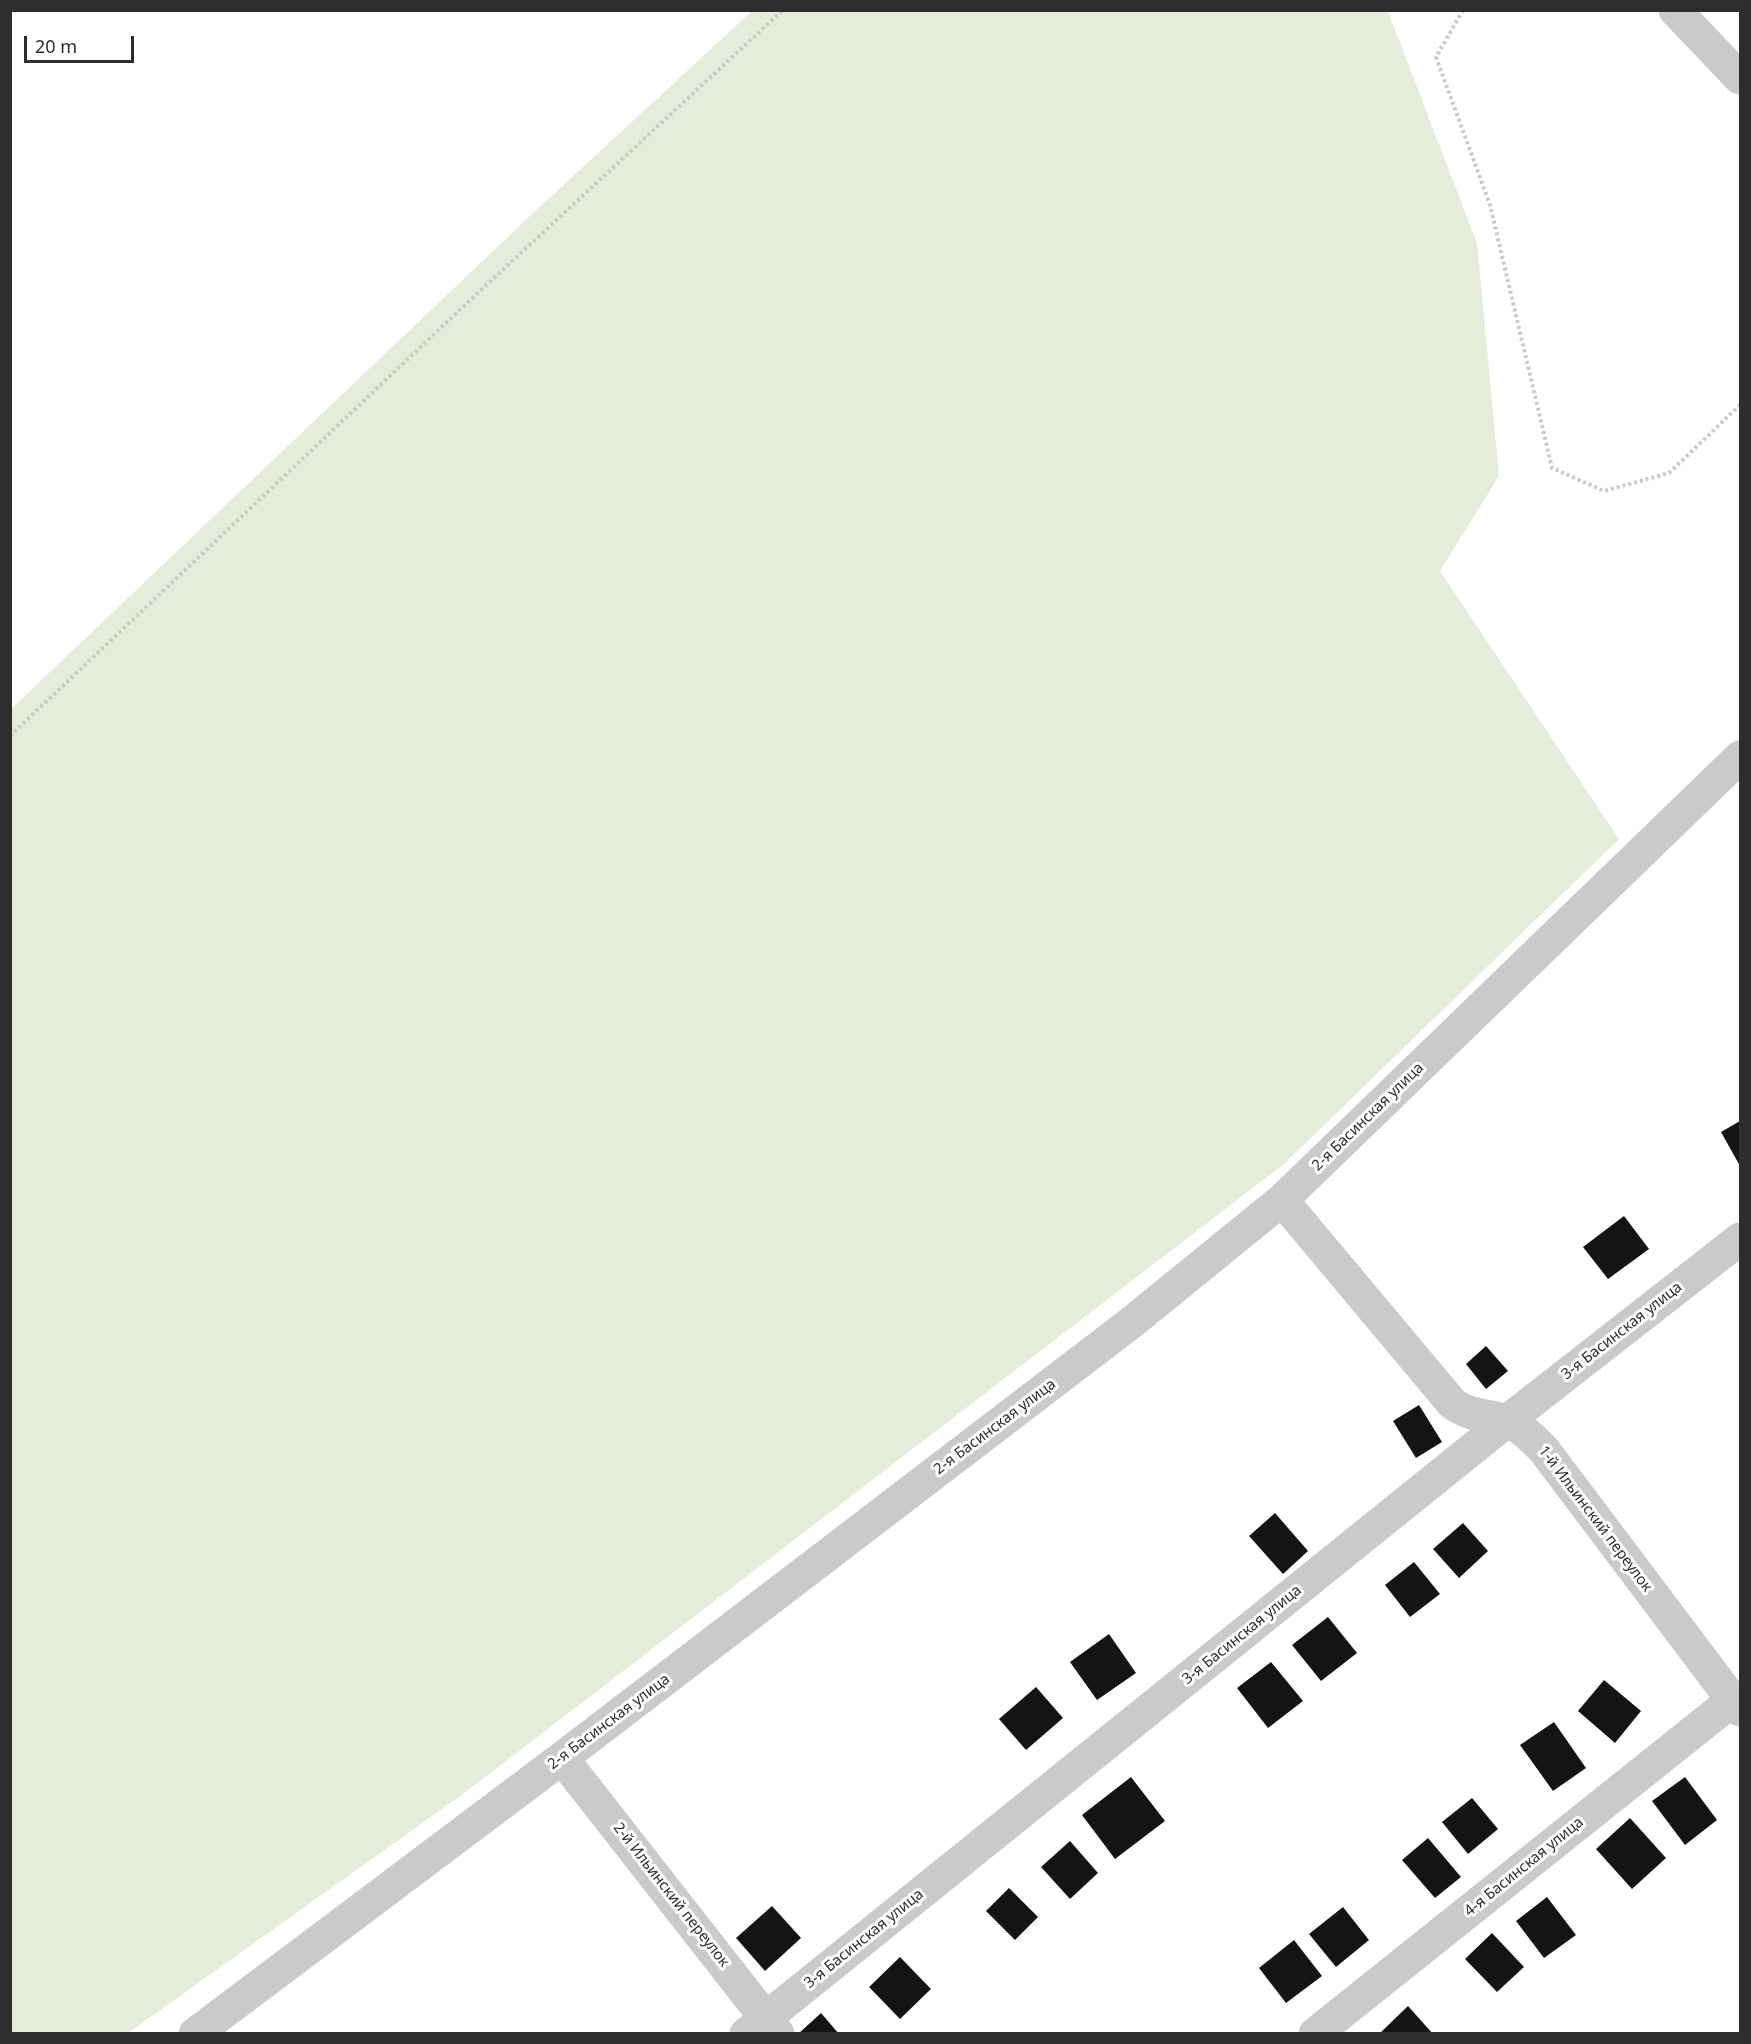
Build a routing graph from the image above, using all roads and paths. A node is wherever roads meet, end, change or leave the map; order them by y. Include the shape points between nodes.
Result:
1 (783, 10) edge
2 (1463, 10) edge
3 (1675, 10) edge
4 (1740, 78) edge
5 (1740, 405) edge
6 (10, 736) edge
7 (1740, 757) edge
8 (1282, 1200) junction
9 (1740, 1239) edge
10 (1507, 1421) junction
11 (1737, 1705) edge
12 (562, 1758) junction
13 (764, 2028) edge
14 (195, 2034) edge
15 (1315, 2034) edge

1 - 6 path
2 - 5 path via 1436,57 1490,205 1552,468 1604,491 1669,473
3 - 4 street
7 - 8 street, 2-я Басинская улица
8 - 10 street, 1-й Ильинский переулок via 1452,1403 1463,1411
8 - 12 street, 2-я Басинская улица via 1122,1330
9 - 10 street, 3-я Басинская улица
10 - 11 street, 1-й Ильинский переулок via 1529,1434 1544,1450
10 - 13 street, 3-я Басинская улица
11 - 15 street, 4-я Басинская улица
12 - 13 street, 2-й Ильинский переулок
12 - 14 street, 2-я Басинская улица

